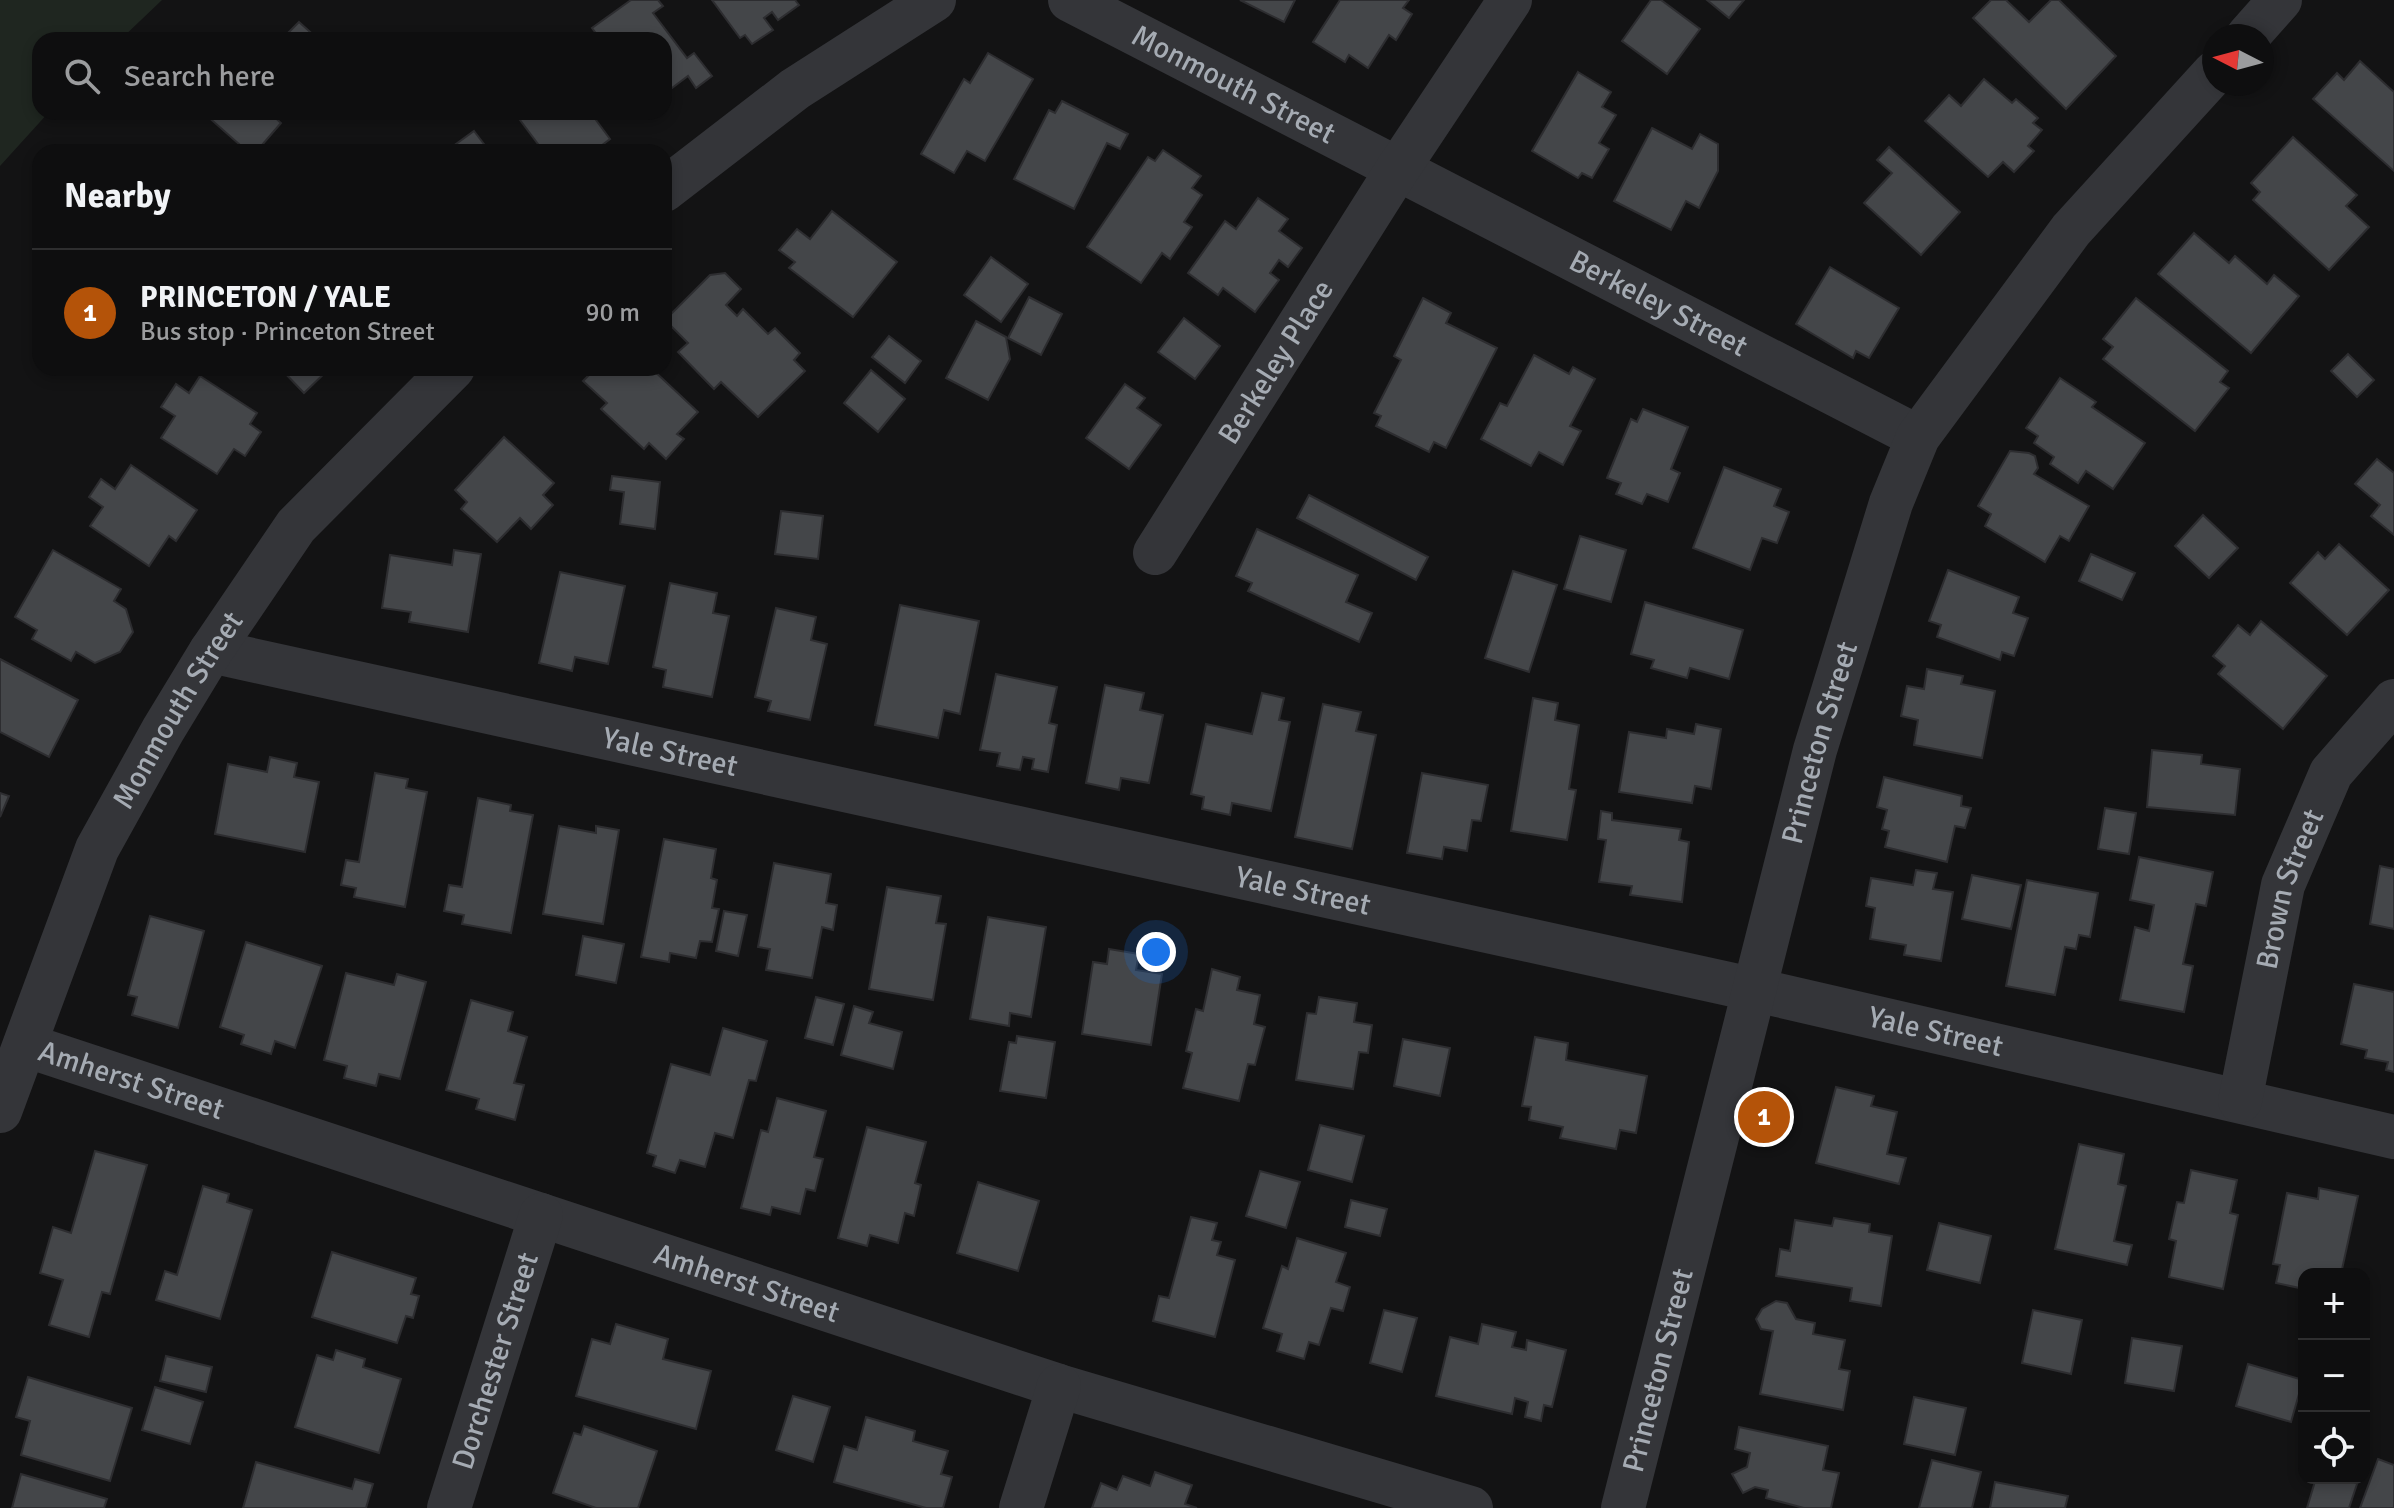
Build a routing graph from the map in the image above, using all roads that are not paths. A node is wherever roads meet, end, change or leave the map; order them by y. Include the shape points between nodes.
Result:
1 (934, 0) edge
2 (1070, 0) edge
3 (1510, 0) edge
4 (2202, 86) edge
5 (1397, 170) junction
6 (672, 184) edge
7 (445, 376) edge
8 (1918, 437) junction
9 (1155, 553) dead end
10 (211, 651) junction
11 (2394, 701) edge
12 (1756, 990) junction
13 (25, 1045) junction
14 (2240, 1101) junction
15 (0, 1111) edge
16 (2394, 1137) edge
17 (541, 1215) junction
18 (1059, 1386) junction
19 (449, 1508) edge
20 (1021, 1508) edge
21 (1471, 1508) edge
22 (1623, 1508) edge

1 - 6 street via 795,89
2 - 5 street, Monmouth Street
3 - 5 street, Berkeley Place
4 - 8 street, Princeton Street via 2071,230
5 - 8 street, Berkeley Street
5 - 9 street, Berkeley Place
7 - 10 street, Monmouth Street via 296,526
8 - 12 street, Princeton Street via 1891,503 1815,750
10 - 12 street, Yale Street
10 - 13 street, Monmouth Street via 97,849
11 - 14 street, Brown Street via 2331,773 2283,885
12 - 14 street, Yale Street
12 - 22 street, Princeton Street
13 - 15 street, Monmouth Street
13 - 17 street, Amherst Street
14 - 16 street, Yale Street
17 - 18 street, Amherst Street
17 - 19 street, Dorchester Street
18 - 20 street
18 - 21 street, Amherst Street

